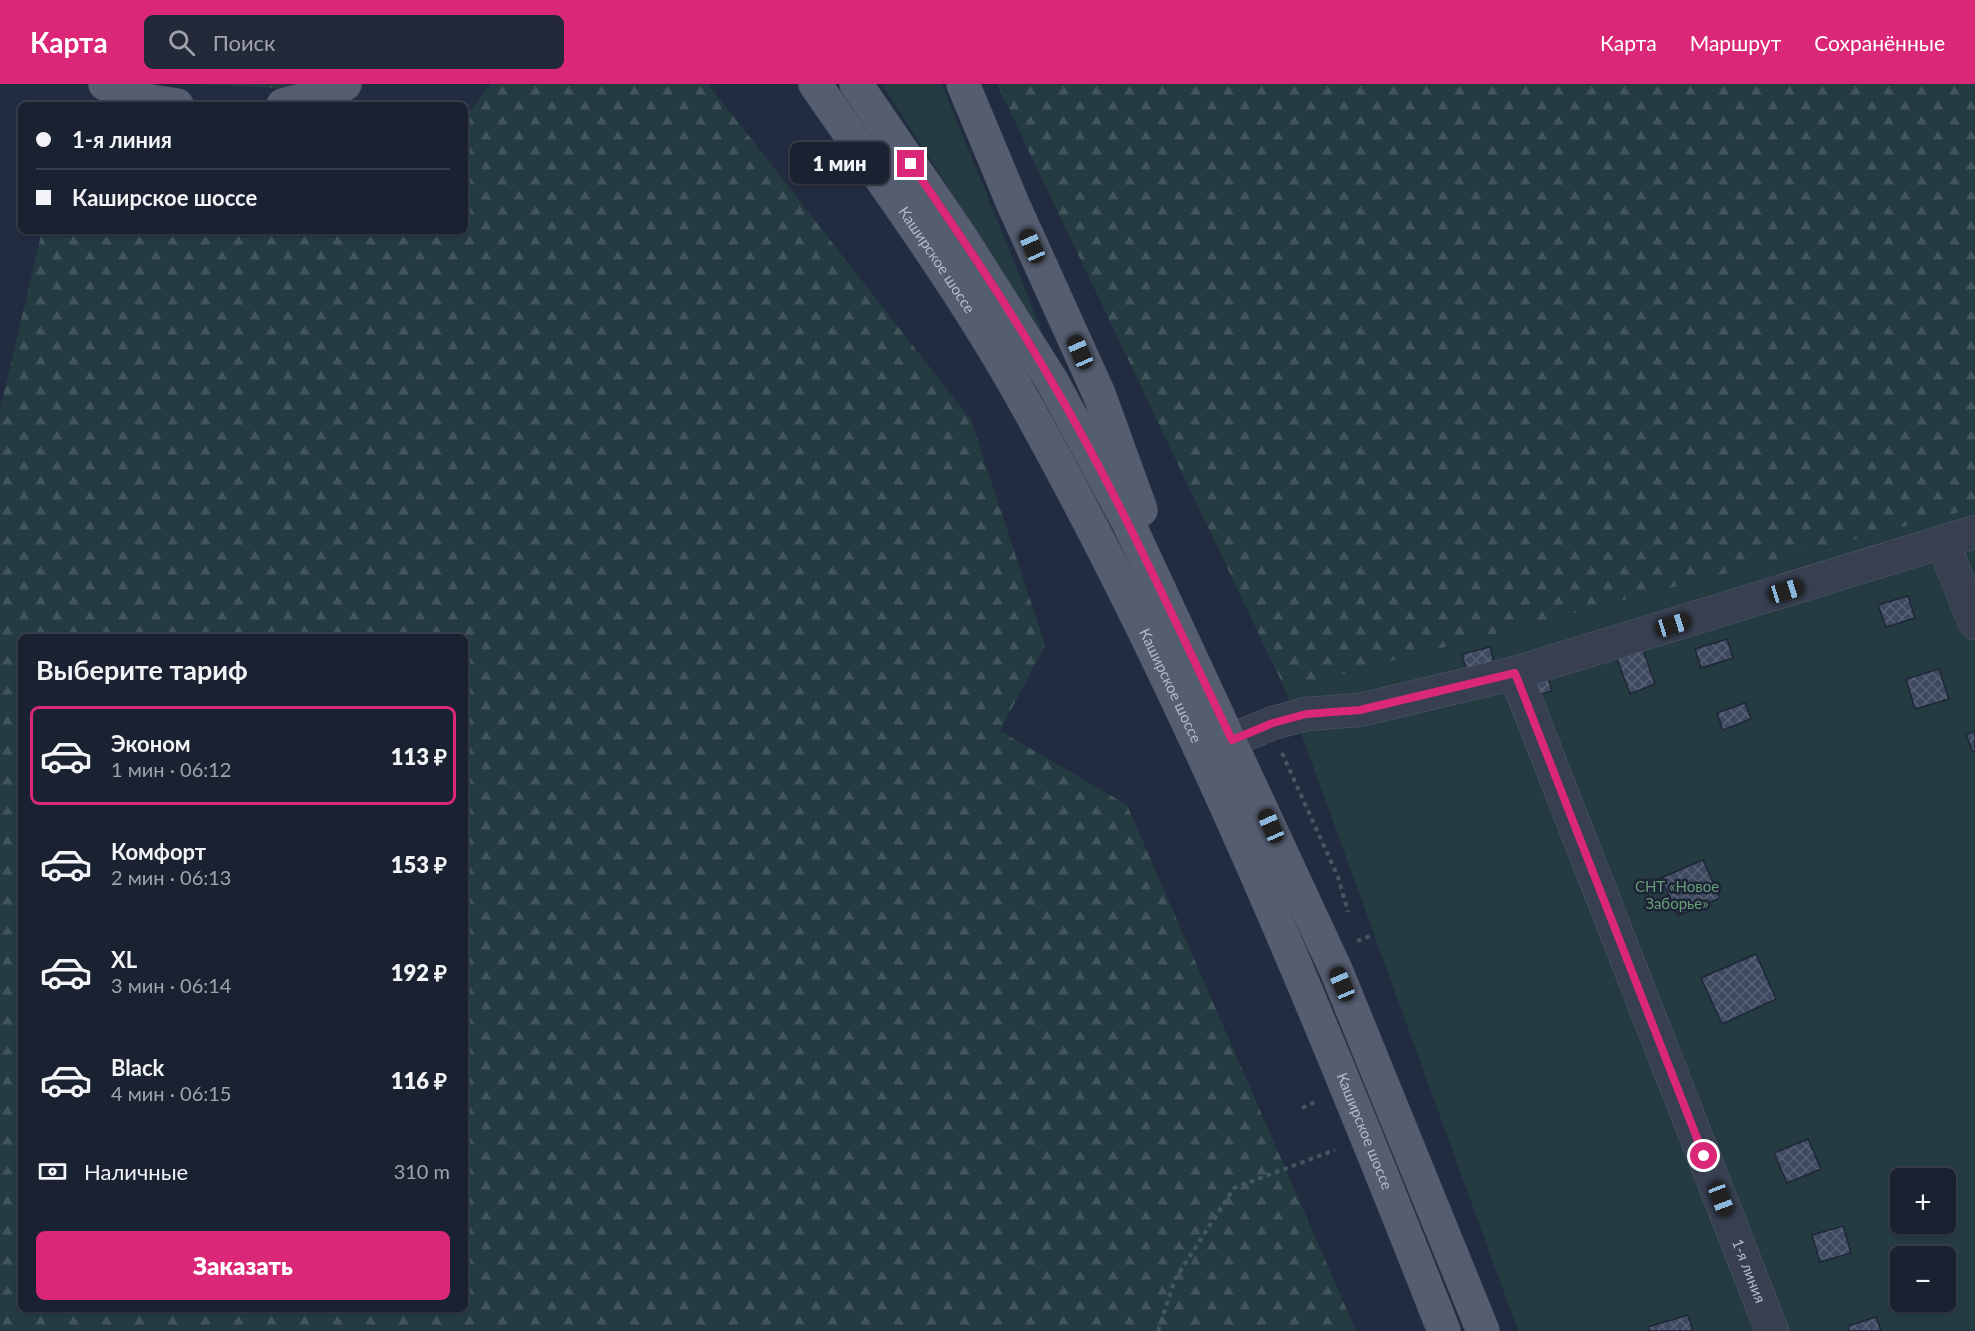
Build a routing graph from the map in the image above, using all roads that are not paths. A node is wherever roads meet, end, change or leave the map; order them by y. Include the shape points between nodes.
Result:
1 (105, 84) edge
2 (345, 84) edge
3 (815, 84) edge
4 (856, 84) edge
5 (963, 84) edge
6 (157, 102) edge
7 (294, 102) edge
8 (1975, 532) edge
9 (1943, 543) junction
10 (1975, 623) edge
11 (1515, 673) junction
12 (1232, 740) junction
13 (1444, 1331) edge
14 (1483, 1331) edge
15 (1772, 1331) edge

1 - 6 main road
2 - 7 main road
3 - 13 main road, Каширское шоссе via 932,254 1023,398 1100,542 1201,754 1315,1011
4 - 12 main road via 961,237 1052,381 1130,524
5 - 12 main road via 1012,204 1099,394
8 - 9 street
9 - 10 street
9 - 11 street
11 - 12 street via 1360,710 1306,714
11 - 15 street, 1-я линия
12 - 14 main road via 1347,997

